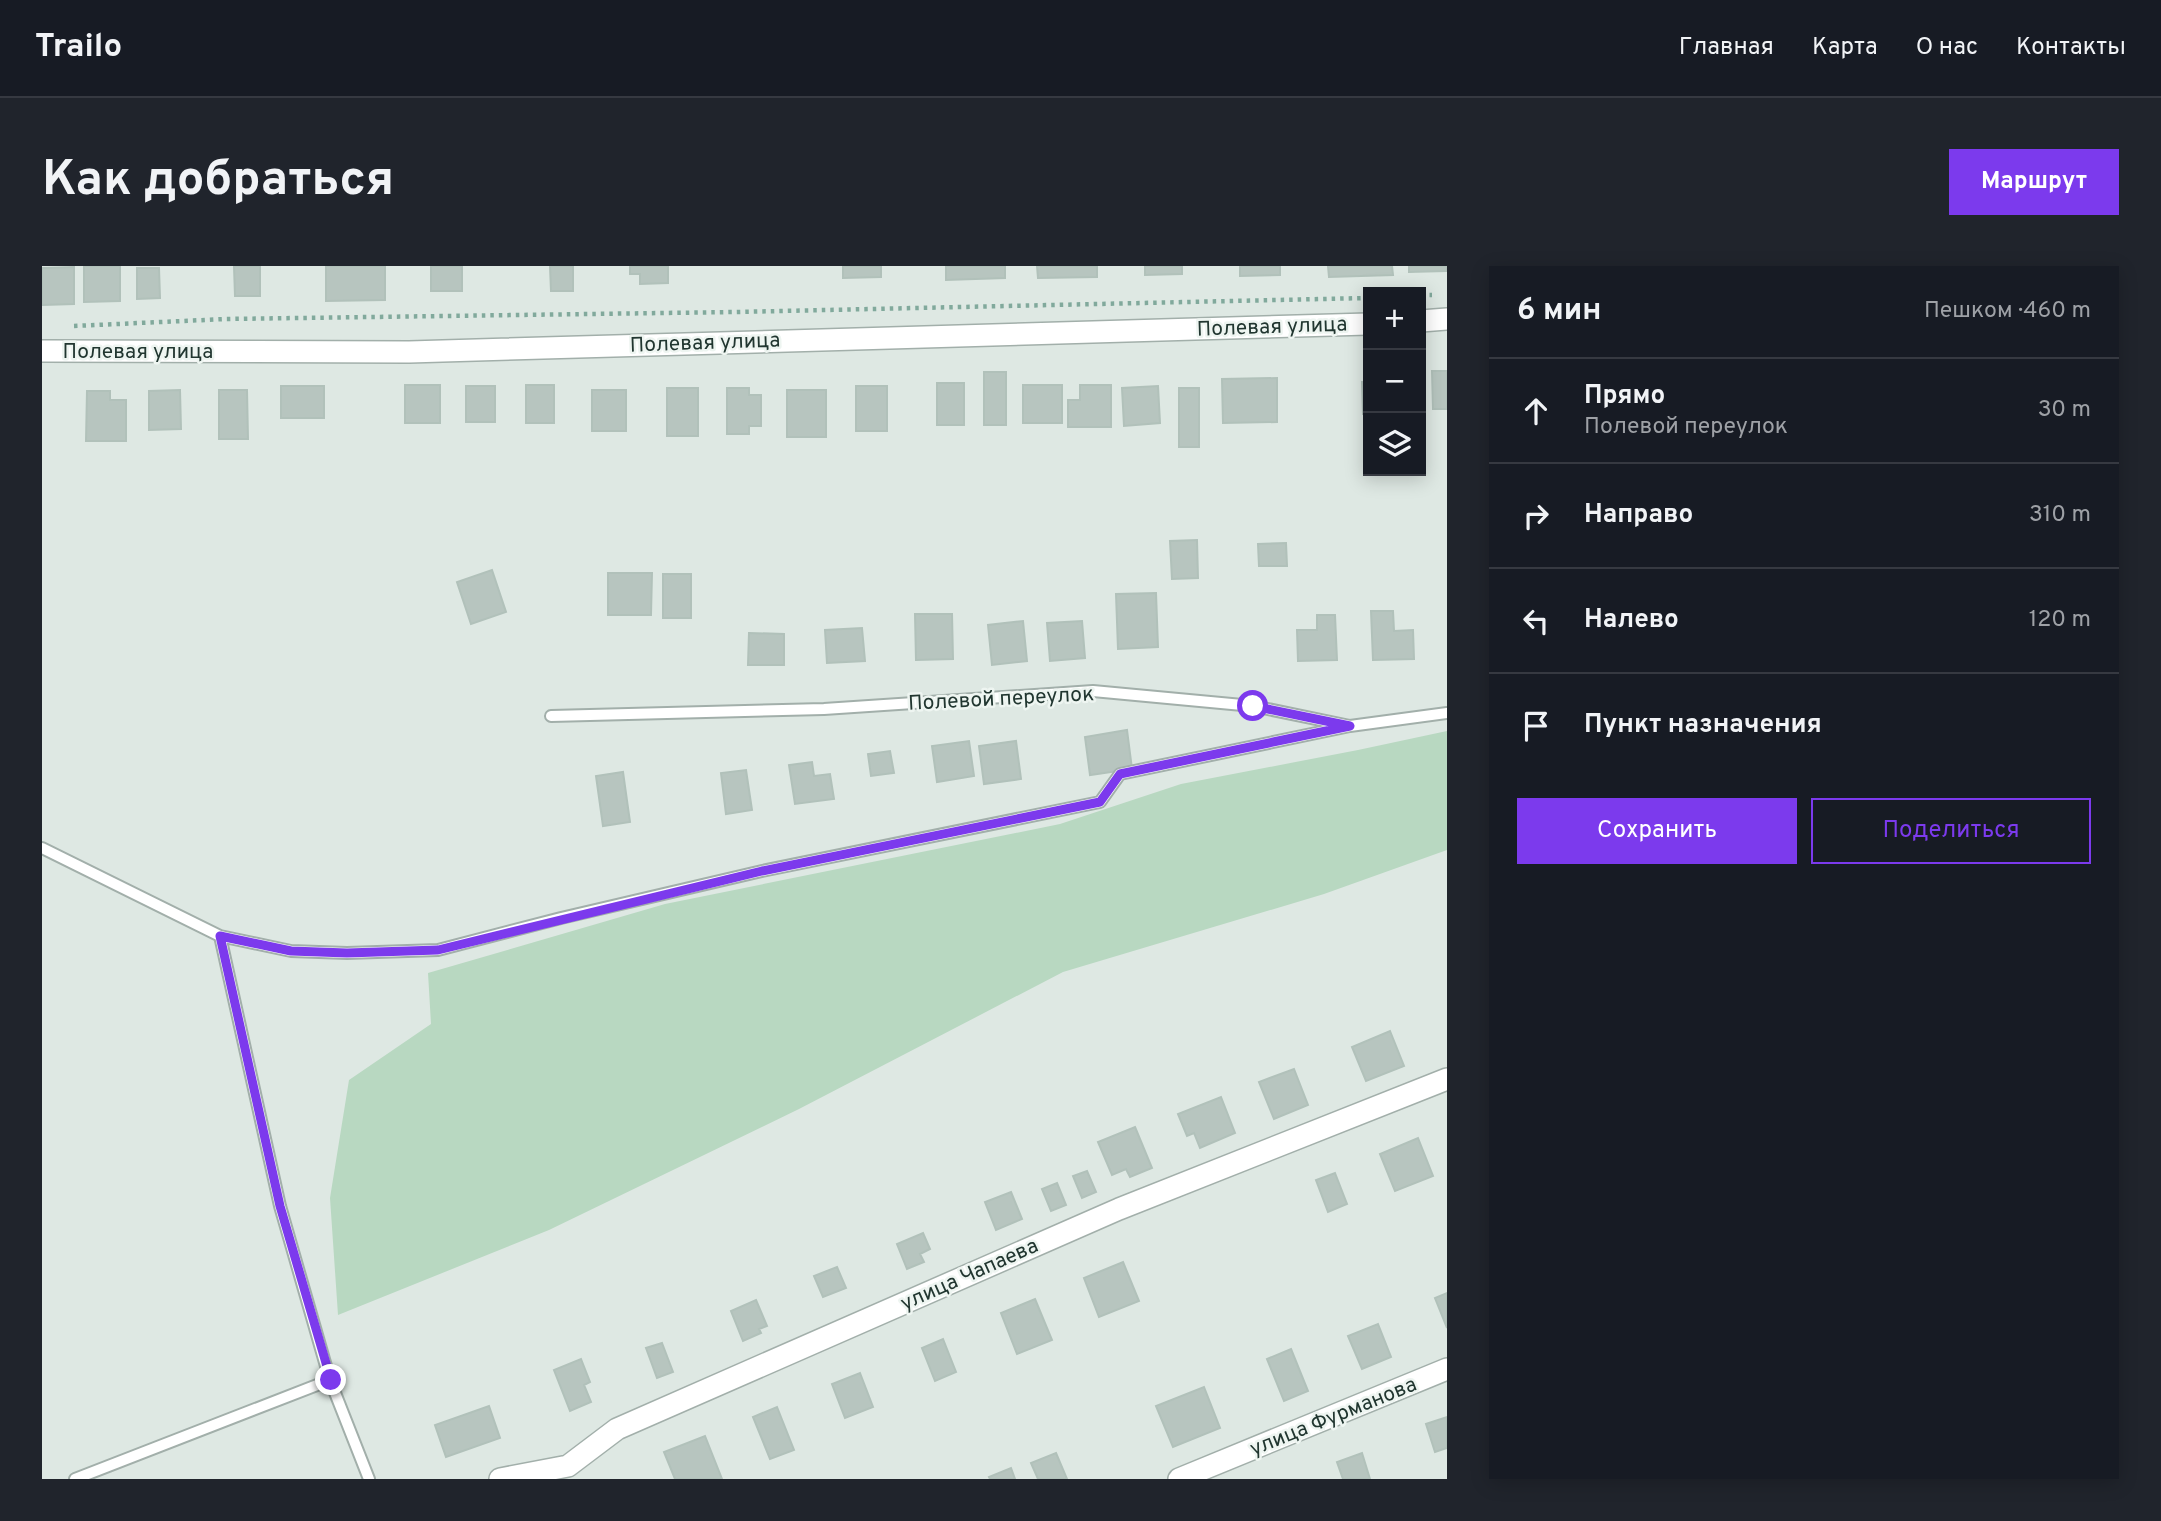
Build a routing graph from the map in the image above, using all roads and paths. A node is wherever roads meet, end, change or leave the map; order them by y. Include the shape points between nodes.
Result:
1 (1363, 298) edge
2 (1447, 319) edge
3 (1426, 321) edge
4 (1363, 324) edge
5 (68, 326) dead end
6 (42, 351) edge
7 (1447, 713) edge
8 (551, 716) dead end
9 (1350, 726) junction
10 (42, 848) edge
11 (220, 936) junction
12 (1447, 1079) edge
13 (1447, 1369) edge
14 (331, 1380) junction
15 (75, 1479) edge
16 (369, 1479) edge
17 (500, 1479) edge
18 (1179, 1479) edge

1 - 5 path via 226,319
2 - 3 street
4 - 6 street, Полевая улица via 409,352
7 - 9 lane, Полевой переулок
8 - 9 lane, Полевой переулок via 824,709 1093,691 1253,706
9 - 11 lane via 1120,774 1100,802 762,871 438,950 291,951
10 - 11 lane
11 - 14 lane via 280,1206
12 - 17 street, улица Чапаева via 1119,1209 617,1429 568,1466
13 - 18 street, улица Фурманова
14 - 15 lane
14 - 16 lane

